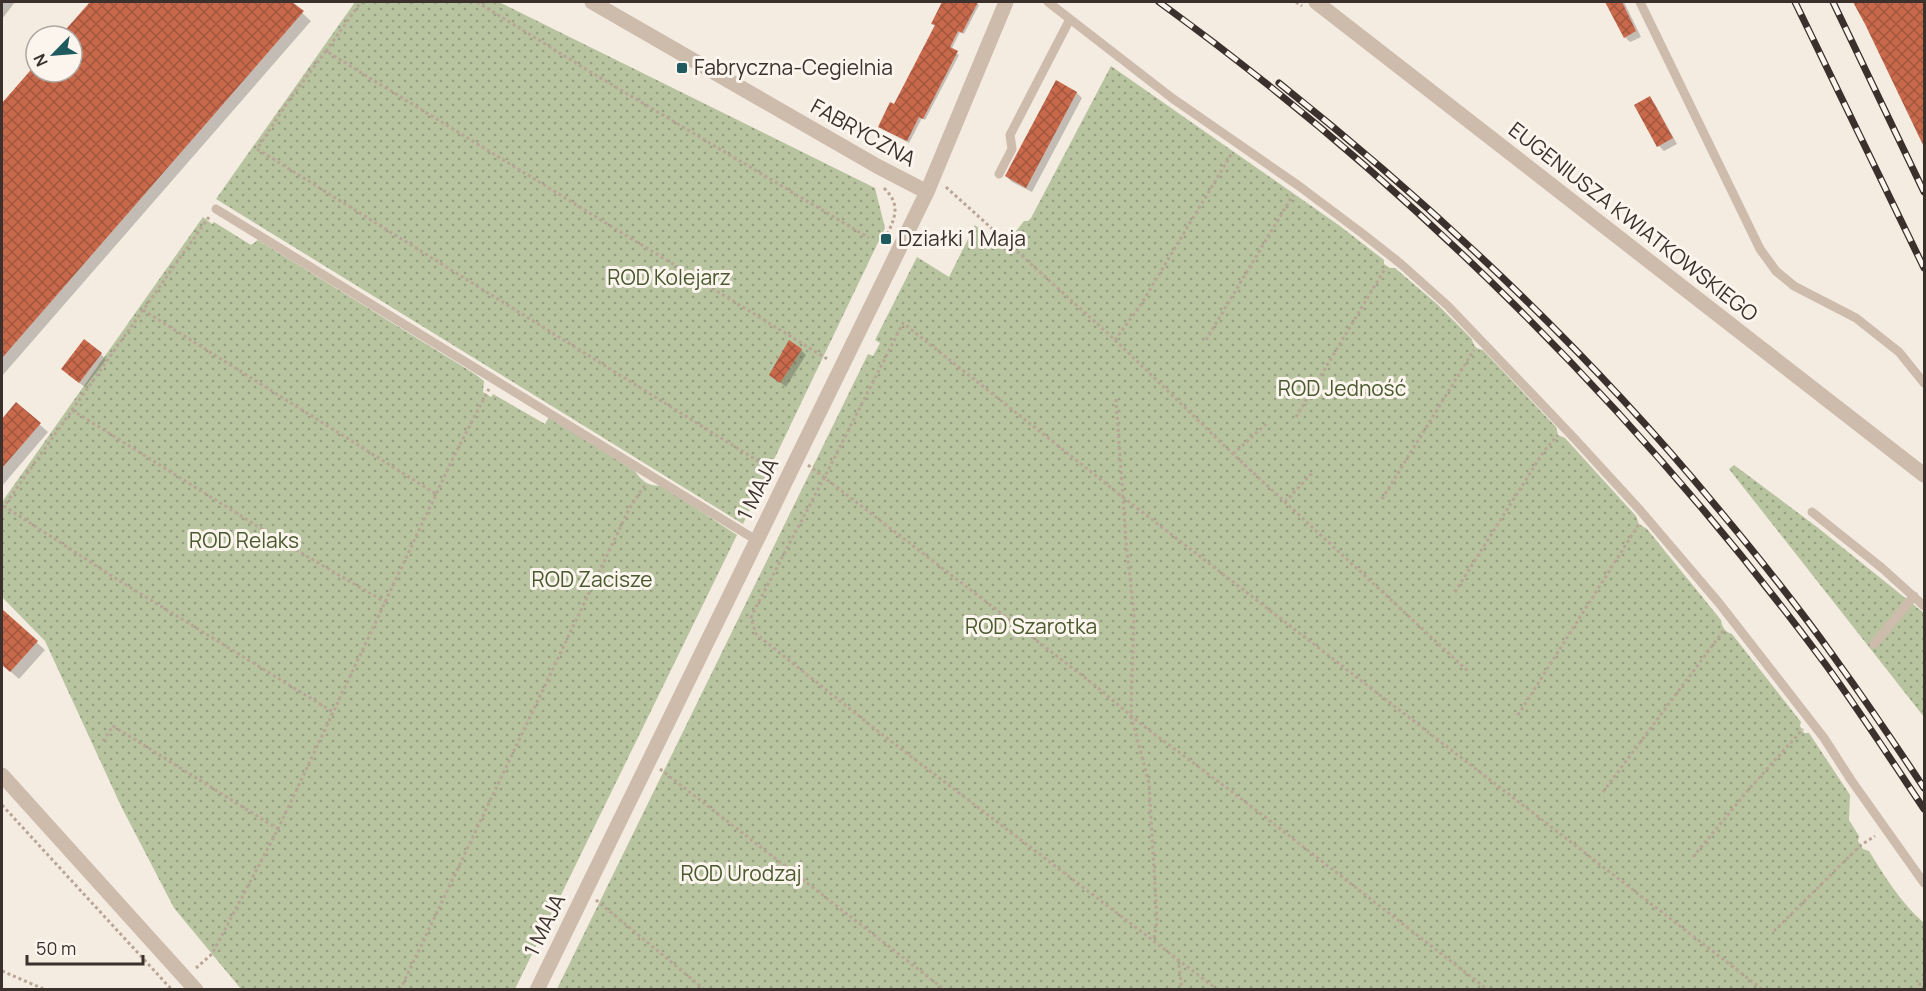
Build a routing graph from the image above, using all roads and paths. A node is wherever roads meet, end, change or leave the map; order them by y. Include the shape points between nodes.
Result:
1 (361, 2) edge
2 (477, 2) edge
3 (592, 2) edge
4 (1006, 2) edge
5 (1048, 2) edge
6 (1316, 2) edge
7 (1640, 2) edge
8 (1070, 19) junction
9 (326, 51) junction
10 (1238, 144) junction
11 (999, 174) dead end
12 (933, 176) junction
13 (1299, 186) junction
14 (927, 192) junction
15 (216, 209) joint
16 (869, 238) dead end
17 (1393, 257) junction
18 (143, 310) junction
19 (1115, 340) junction
20 (1206, 340) dead end
21 (1480, 340) junction
22 (841, 367) junction
23 (494, 380) junction
24 (1924, 383) edge
25 (1116, 399) dead end
26 (72, 410) junction
27 (1296, 417) dead end
28 (1266, 424) dead end
29 (1565, 428) junction
30 (1233, 454) junction
31 (796, 458) junction
32 (1312, 473) dead end
33 (1924, 475) edge
34 (650, 476) junction
35 (824, 478) junction
36 (786, 479) junction
37 (436, 494) junction
38 (1124, 498) junction
39 (1382, 499) dead end
40 (1285, 502) junction
41 (1812, 512) dead end
42 (1646, 518) junction
43 (756, 540) junction
44 (1455, 592) dead end
45 (1914, 596) junction
46 (385, 602) junction
47 (1924, 606) edge
48 (1734, 621) junction
49 (1874, 644) dead end
50 (1469, 672) dead end
51 (333, 712) junction
52 (1518, 715) dead end
53 (1131, 716) junction
54 (1812, 722) junction
55 (103, 741) dead end
56 (648, 762) junction
57 (2, 776) edge
58 (1603, 792) dead end
59 (2, 805) edge
60 (1886, 828) junction
61 (278, 829) junction
62 (1693, 857) dead end
63 (1924, 883) edge
64 (584, 892) junction
65 (1774, 931) dead end
66 (1154, 939) junction
67 (1178, 958) junction
68 (2, 971) edge
69 (186, 978) junction
70 (1924, 979) edge
71 (46, 990) edge
72 (172, 990) edge
73 (196, 990) edge
74 (400, 990) edge
75 (537, 990) edge
76 (705, 990) edge
77 (945, 990) edge
78 (1182, 990) edge
79 (1218, 990) edge
80 (1488, 990) edge
81 (1763, 990) edge
82 (1915, 990) edge

1 - 9 path
2 - 16 path
3 - 14 street, FABRYCZNA
4 - 12 street, 1 MAJA
5 - 8 lane
6 - 33 street, EUGENIUSZA KWIATKOWSKIEGO
7 - 24 lane via 1760,249 1776,271 1856,318 1899,352
8 - 10 lane
8 - 11 lane via 1010,135 1012,149
9 - 22 path
9 - 36 path via 257,149
10 - 13 lane
10 - 19 path via 1140,306
12 - 14 street, 1 MAJA
12 - 19 path
13 - 17 lane
13 - 20 path
14 - 22 street, 1 MAJA
15 - 18 path
15 - 23 lane
17 - 21 lane
17 - 27 path
18 - 26 path
18 - 37 path
19 - 30 path
21 - 29 lane
21 - 39 path
22 - 31 street, 1 MAJA
23 - 34 lane
23 - 37 path
25 - 38 path
26 - 46 path
26 - 51 path via 4,506
28 - 30 path
29 - 42 lane
29 - 44 path via 1544,451
30 - 40 path
31 - 35 path
31 - 36 street, 1 MAJA
32 - 40 path
34 - 43 lane
34 - 74 path via 629,509
35 - 38 path via 903,323
35 - 53 path
35 - 66 path via 754,611 751,618 756,634
36 - 43 street, 1 MAJA
37 - 46 path
38 - 53 path via 1134,613
38 - 81 path
40 - 50 path
41 - 45 lane
42 - 48 lane
42 - 52 path
43 - 56 street, 1 MAJA
45 - 47 lane
45 - 49 lane
46 - 51 path
48 - 54 lane
48 - 58 path
51 - 61 path
53 - 66 path via 1149,783 1157,921
53 - 80 path
54 - 60 lane
54 - 62 path
55 - 61 path via 112,726
56 - 64 street, 1 MAJA
56 - 77 path
57 - 69 street
59 - 72 path
60 - 63 lane
60 - 65 path via 1861,845
61 - 69 path via 212,954
64 - 75 street, 1 MAJA
64 - 76 path
66 - 67 path
67 - 78 path
67 - 79 path
68 - 71 path
69 - 73 street
70 - 82 path

